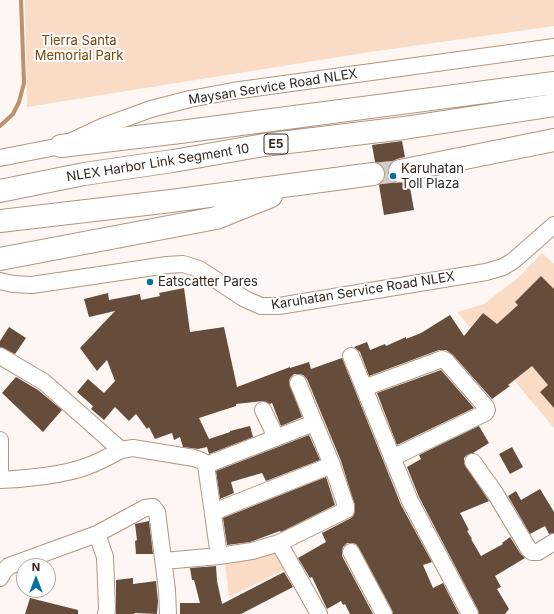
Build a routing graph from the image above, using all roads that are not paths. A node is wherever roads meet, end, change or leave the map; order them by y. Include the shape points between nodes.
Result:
1 (554, 47) edge
2 (554, 83) edge
3 (554, 105) edge
4 (554, 140) edge
5 (61, 146) junction
6 (0, 158) edge
7 (400, 171) tunnel mouth
8 (373, 174) tunnel mouth
9 (298, 185) junction
10 (0, 191) edge
11 (0, 221) edge
12 (554, 225) edge
13 (0, 259) edge
14 (0, 281) edge
15 (0, 356) edge
16 (350, 356) dead end
17 (298, 383) dead end
18 (364, 388) junction
19 (262, 410) dead end
20 (314, 423) junction
21 (276, 437) junction
22 (0, 440) edge
23 (121, 450) junction
24 (392, 458) junction
25 (473, 462) dead end
26 (206, 465) junction
27 (332, 465) junction
28 (0, 480) edge
29 (213, 512) junction
30 (97, 534) junction
31 (554, 542) edge
32 (279, 543) junction
33 (351, 552) dead end
34 (219, 556) junction
35 (164, 561) junction
36 (0, 578) edge
37 (106, 614) edge
38 (168, 614) edge
39 (319, 614) edge
40 (384, 614) edge
41 (470, 614) edge

1 - 5 street, Maysan Service Road NLEX via 190,99 104,126
2 - 5 highway
3 - 10 highway, NLEX Harbor Link Segment 10 / E5 via 264,146 84,174
4 - 7 highway
5 - 6 street, Maysan Service Road NLEX
8 - 9 highway
9 - 11 highway
9 - 13 highway via 216,218
12 - 14 street, Karuhatan Service Road NLEX via 503,267 280,306 261,306 245,299 199,269 183,264 32,285
15 - 23 street via 44,382
16 - 18 street
17 - 20 street
18 - 24 street
18 - 24 street via 442,359 486,407 485,413
19 - 21 street
20 - 21 street
20 - 27 street
21 - 26 street
22 - 28 street
23 - 26 street via 134,448 194,458 202,460
23 - 28 street via 75,471 17,480
24 - 41 street via 410,501
25 - 31 street via 532,552 538,552
26 - 29 street
27 - 29 street
27 - 32 street via 346,510
29 - 34 street
30 - 35 street via 145,508 153,507 157,512
30 - 36 street via 9,566
30 - 37 street via 105,557
32 - 34 street via 252,551
32 - 39 street
33 - 40 street
34 - 35 street
35 - 38 street

